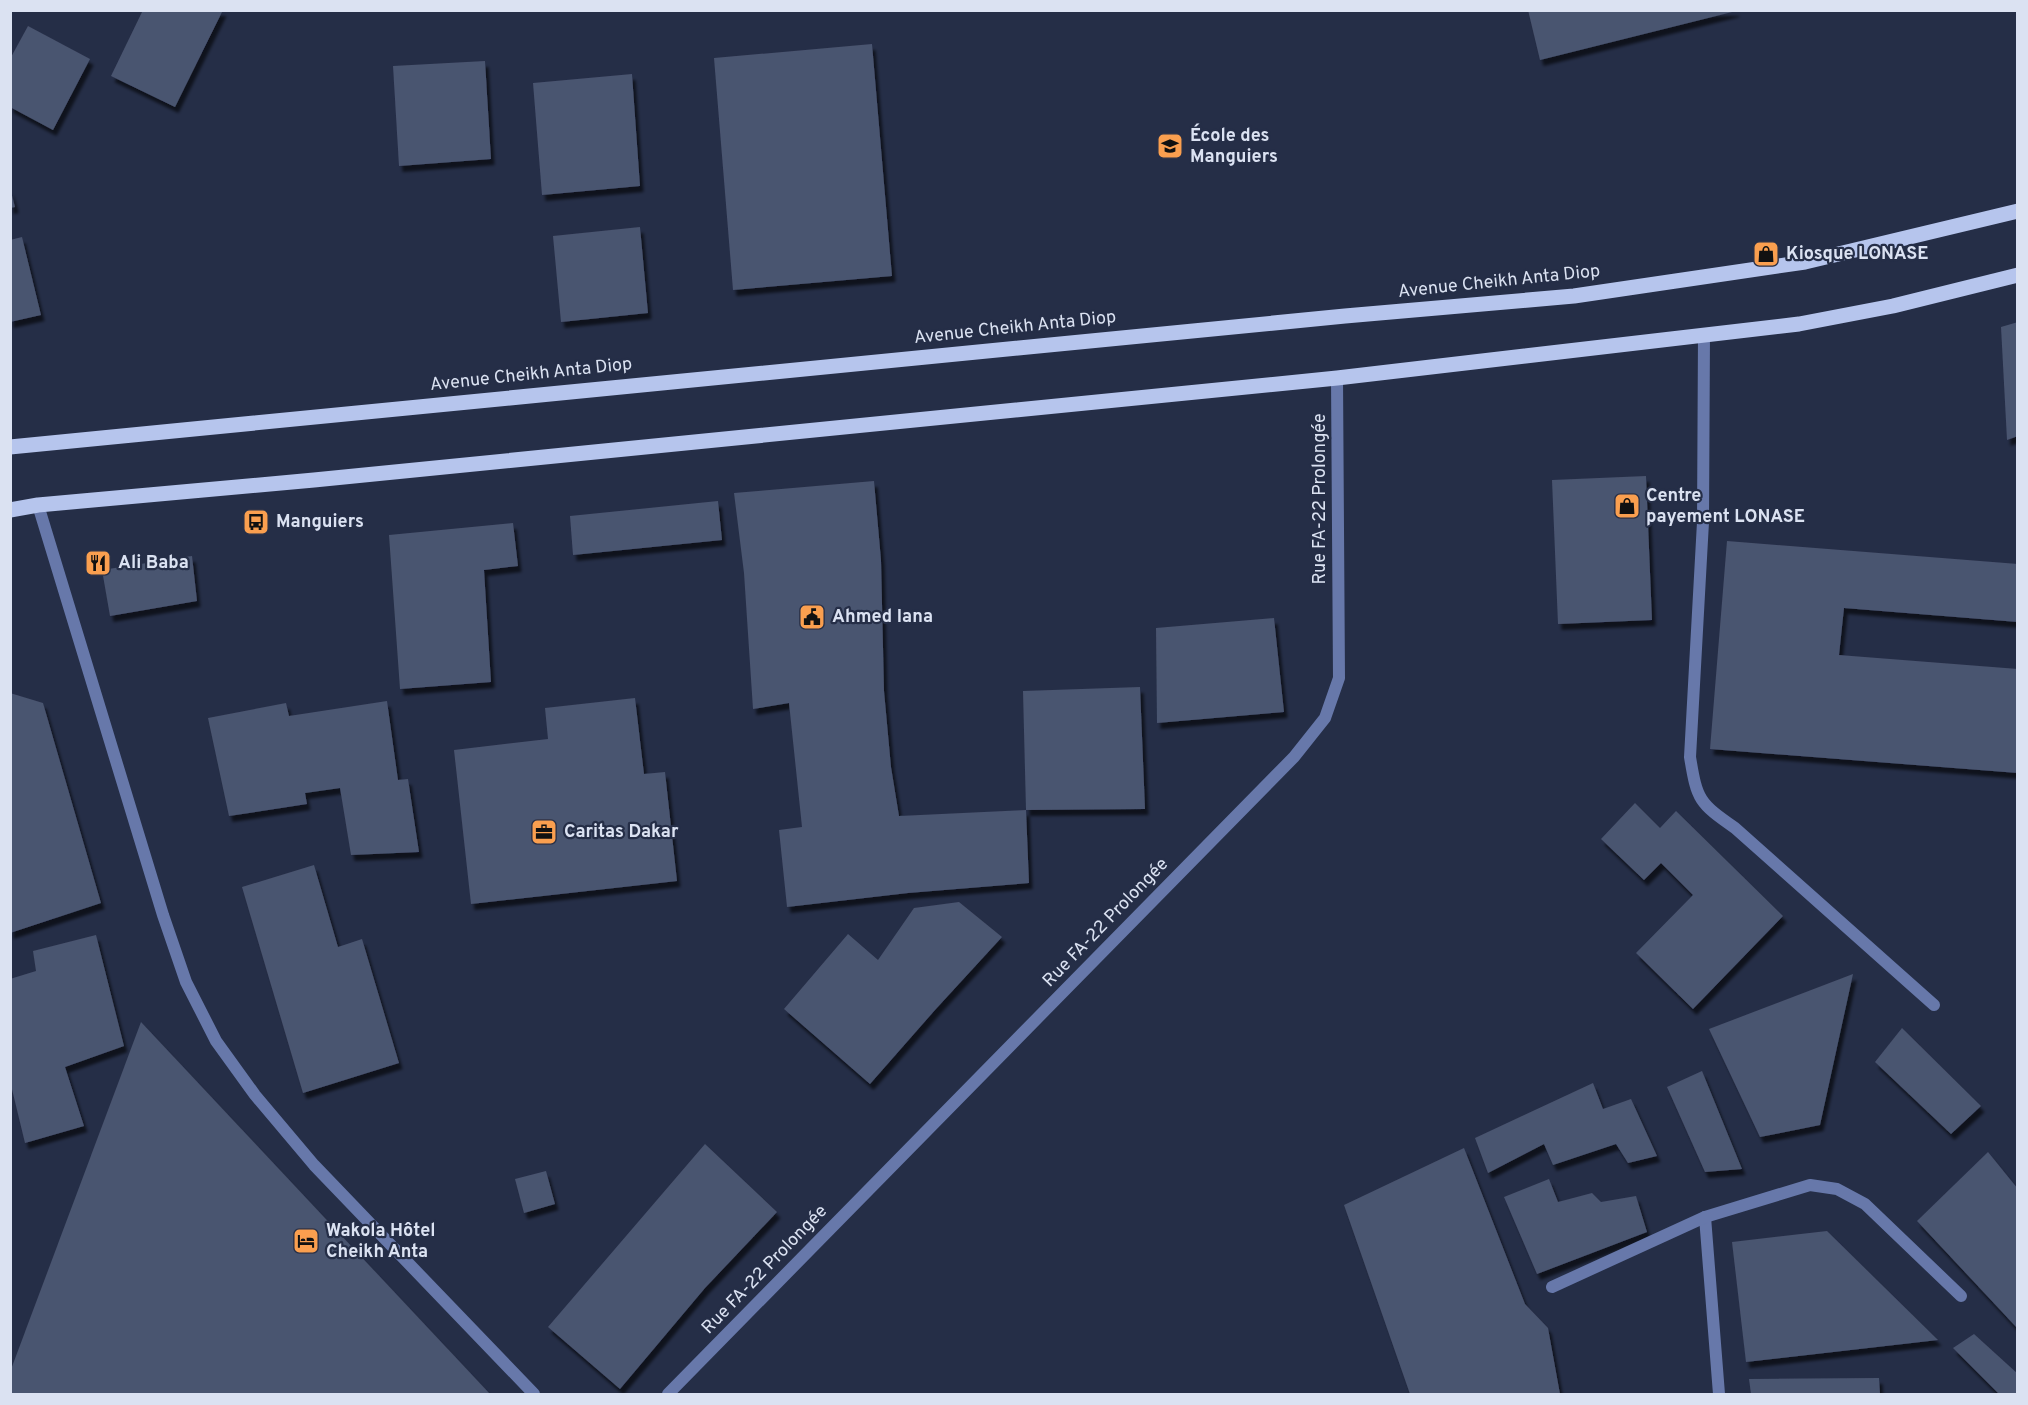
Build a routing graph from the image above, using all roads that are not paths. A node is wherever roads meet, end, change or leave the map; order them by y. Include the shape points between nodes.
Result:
1 (2018, 211) edge
2 (2018, 275) edge
3 (1704, 334) junction
4 (1337, 378) junction
5 (10, 447) edge
6 (38, 505) junction
7 (10, 510) edge
8 (1934, 1005) dead end
9 (1705, 1217) junction
10 (1552, 1287) dead end
11 (1961, 1296) dead end
12 (534, 1395) edge
13 (668, 1395) edge
14 (1719, 1395) edge

1 - 5 main road, Avenue Cheikh Anta Diop via 1805,262 1574,296
2 - 3 main road via 1800,324
3 - 4 main road
3 - 8 street via 1703,522 1690,757 1695,788 1707,809 1735,828
4 - 6 main road
4 - 13 street, Rue FA-22 Prolongée via 1339,678 1325,718 1294,757
6 - 7 main road
6 - 12 street via 163,915 186,982 216,1041 314,1165
9 - 10 street
9 - 11 street via 1810,1185 1837,1189 1865,1204
9 - 14 street

